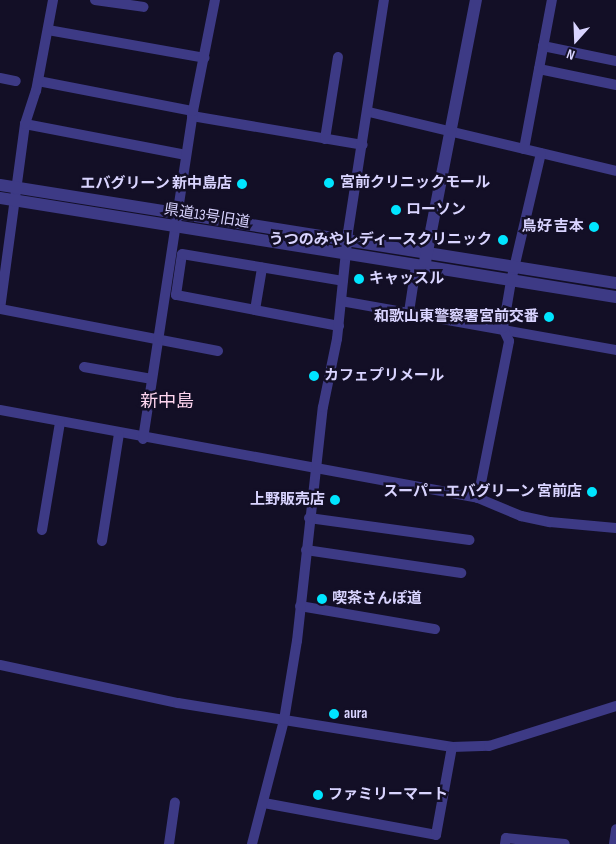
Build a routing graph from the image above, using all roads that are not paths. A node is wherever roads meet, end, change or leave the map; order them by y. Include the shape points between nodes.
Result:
1 (53, 0) edge
2 (95, 0) edge
3 (215, 0) edge
4 (384, 0) edge
5 (476, 0) edge
6 (552, 0) edge
7 (144, 7) dead end
8 (48, 30) junction
9 (543, 46) junction
10 (338, 57) dead end
11 (205, 58) junction
12 (616, 61) edge
13 (539, 69) junction
14 (0, 78) edge
15 (16, 80) dead end
16 (38, 81) junction
17 (616, 85) edge
18 (369, 112) junction
19 (193, 113) junction
20 (25, 124) junction
21 (452, 132) junction
22 (325, 138) junction
23 (363, 145) junction
24 (524, 149) junction
25 (541, 153) junction
26 (186, 155) junction
27 (616, 171) edge
28 (0, 185) edge
29 (14, 194) junction
30 (0, 198) edge
31 (177, 214) junction
32 (175, 228) junction
33 (346, 248) junction
34 (422, 262) junction
35 (514, 267) junction
36 (262, 268) junction
37 (343, 281) junction
38 (511, 281) junction
39 (616, 283) edge
40 (616, 297) edge
41 (341, 300) junction
42 (0, 309) edge
43 (255, 310) junction
44 (409, 312) junction
45 (338, 326) junction
46 (503, 328) junction
47 (158, 339) junction
48 (616, 350) edge
49 (218, 351) dead end
50 (84, 367) dead end
51 (152, 379) junction
52 (0, 410) edge
53 (60, 422) junction
54 (119, 434) junction
55 (143, 438) junction
56 (316, 469) junction
57 (478, 498) junction
58 (309, 518) junction
59 (616, 528) edge
60 (42, 530) dead end
61 (470, 540) dead end
62 (102, 541) dead end
63 (306, 550) junction
64 (461, 573) dead end
65 (300, 606) junction
66 (435, 629) dead end
67 (0, 665) edge
68 (616, 706) edge
69 (284, 720) junction
70 (452, 747) junction
71 (175, 802) dead end
72 (264, 803) junction
73 (616, 829) edge
74 (436, 840) edge
75 (172, 843) edge
76 (252, 844) edge
77 (505, 844) edge
78 (564, 844) edge
79 (614, 844) edge

1 - 8 street
2 - 7 street
3 - 11 street
4 - 18 street
5 - 21 street
6 - 9 street
8 - 11 street
8 - 16 street
9 - 12 street
9 - 13 street
10 - 22 street
11 - 19 street
13 - 17 street
13 - 24 street
14 - 15 street
16 - 19 street
16 - 20 street
18 - 21 street
18 - 23 street
19 - 22 street
19 - 26 street
20 - 26 street
20 - 29 street
21 - 24 street
21 - 34 street
22 - 23 street
23 - 33 street
24 - 25 street
25 - 27 street
25 - 35 street
26 - 31 street
28 - 29 street, 県道13号旧道
29 - 30 street, 県道13号旧道
29 - 31 street, 県道13号旧道
29 - 32 street, 県道13号旧道
29 - 42 street
31 - 32 street
31 - 33 street, 県道13号旧道
32 - 33 street, 県道13号旧道
32 - 47 street
33 - 34 street, 県道13号旧道
33 - 37 street
34 - 35 street, 県道13号旧道
34 - 38 street, 県道13号旧道
34 - 44 street
35 - 38 street
35 - 39 street, 県道13号旧道
36 - 37 street
36 - 43 street
36 - 43 street via 182,254 176,295
37 - 41 street
38 - 40 street, 県道13号旧道
38 - 46 street
41 - 44 street
41 - 45 street
42 - 47 street
43 - 45 street
44 - 46 street
45 - 56 street via 323,407
46 - 48 street
46 - 57 street via 509,341
47 - 49 street
47 - 51 street
50 - 51 street
51 - 55 street
52 - 53 street
53 - 54 street
53 - 60 street
54 - 55 street
54 - 62 street
55 - 56 street
56 - 57 street
56 - 58 street
57 - 59 street via 521,516
58 - 61 street
58 - 63 street
63 - 64 street
63 - 65 street
65 - 66 street
65 - 69 street
67 - 69 street via 178,703
68 - 70 street via 489,746
69 - 70 street
69 - 72 street
70 - 74 street
71 - 75 street
72 - 74 street
72 - 76 street
73 - 79 street
77 - 78 street via 506,838

